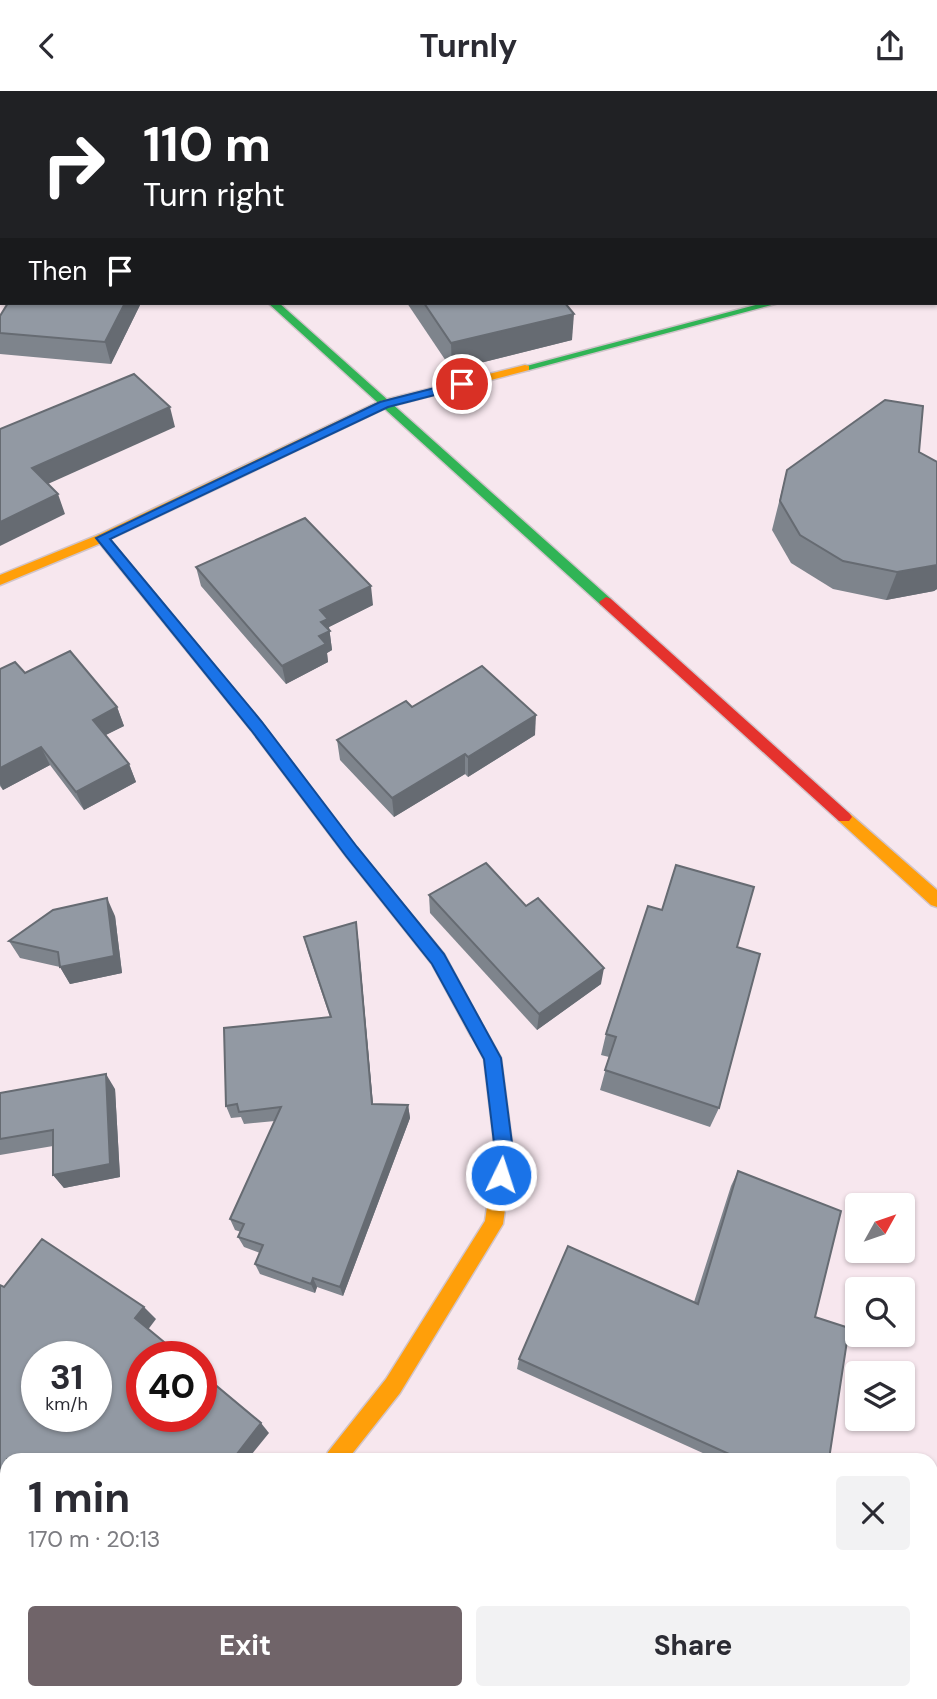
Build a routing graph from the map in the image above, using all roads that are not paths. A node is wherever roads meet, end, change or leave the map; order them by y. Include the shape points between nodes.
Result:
1 (275, 305) edge
2 (767, 305) edge
3 (384, 404) junction
4 (102, 538) junction
5 (0, 580) edge
6 (937, 900) edge
7 (340, 1453) edge

1 - 3 street
2 - 3 street
3 - 4 street
3 - 6 street
4 - 5 street
4 - 7 street via 257,726 438,959 492,1058 504,1151 494,1224 393,1386

